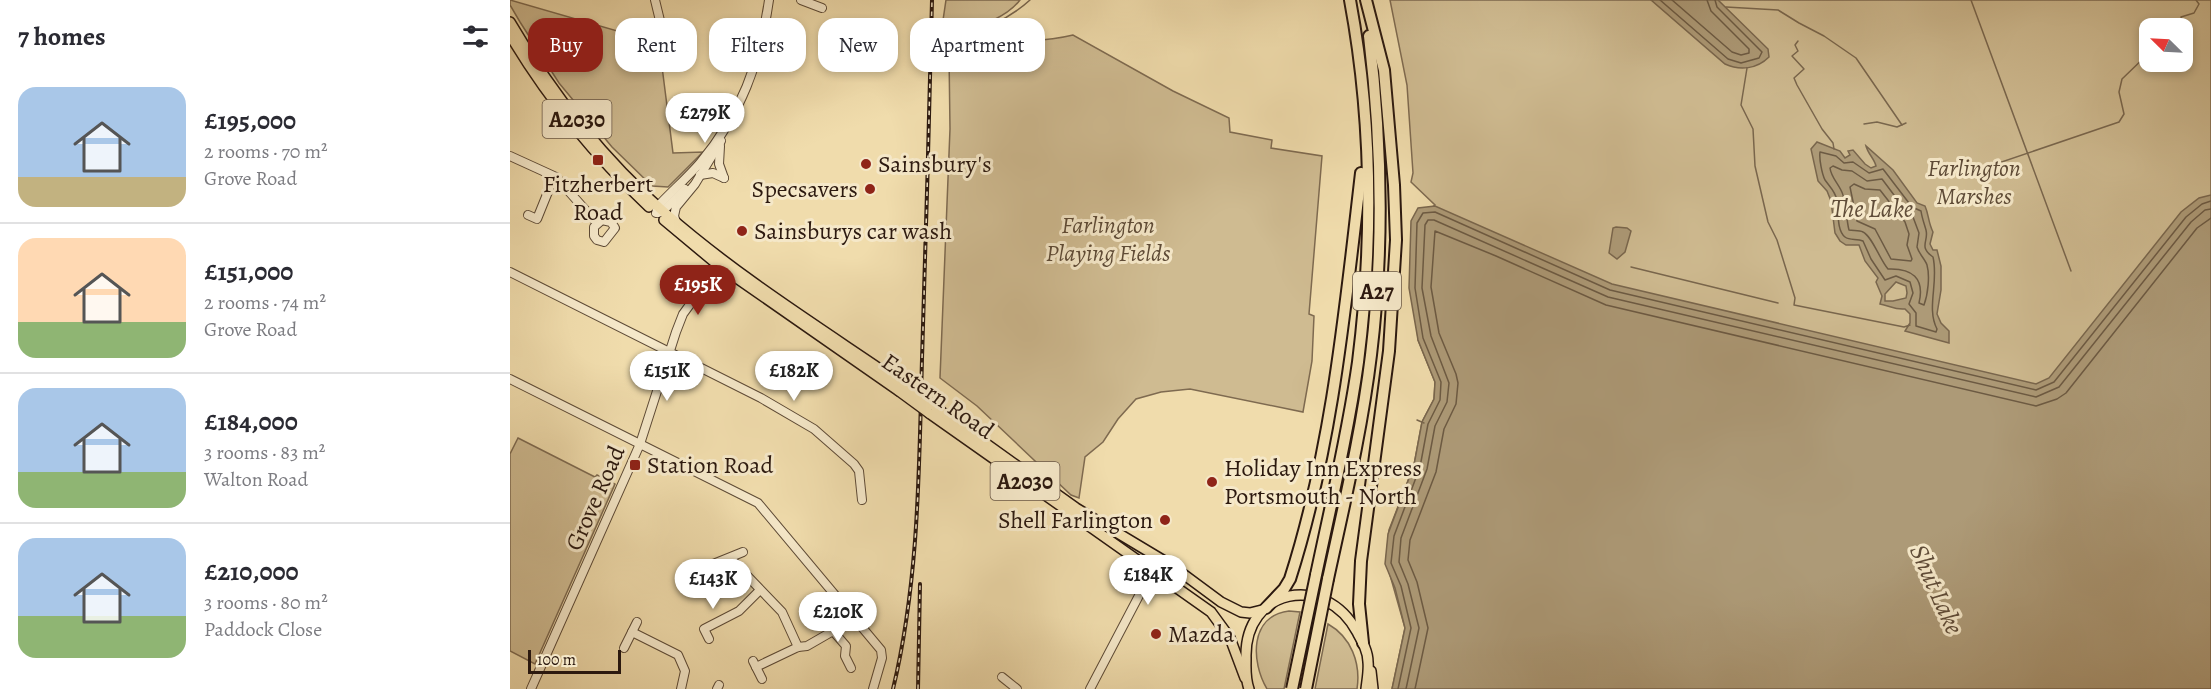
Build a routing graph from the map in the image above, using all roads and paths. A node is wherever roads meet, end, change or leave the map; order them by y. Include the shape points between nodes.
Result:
1 (656, 0) edge
2 (769, 0) edge
3 (801, 0) edge
4 (1350, 0) edge
5 (1366, 0) edge
6 (822, 8) dead end
7 (660, 18) edge
8 (510, 22) edge
9 (510, 35) edge
10 (727, 126) junction
11 (724, 136) junction
12 (1365, 138) junction
13 (510, 156) edge
14 (704, 164) junction
15 (722, 170) junction
16 (702, 174) junction
17 (554, 177) junction
18 (659, 210) junction
19 (528, 215) dead end
20 (597, 223) dead end
21 (676, 223) junction
22 (720, 262) junction
23 (510, 272) edge
24 (669, 352) junction
25 (510, 380) edge
26 (930, 409) junction
27 (640, 444) junction
28 (862, 500) dead end
29 (743, 552) dead end
30 (730, 558) junction
31 (1160, 559) junction
32 (701, 569) dead end
33 (1153, 570) junction
34 (760, 590) junction
35 (1264, 609) junction
36 (852, 615) junction
37 (637, 622) dead end
38 (833, 631) junction
39 (632, 632) junction
40 (709, 639) dead end
41 (1363, 643) junction
42 (802, 647) junction
43 (624, 648) dead end
44 (1368, 660) junction
45 (851, 668) dead end
46 (1002, 677) dead end
47 (1245, 678) junction
48 (762, 679) dead end
49 (531, 689) edge
50 (682, 689) edge
51 (873, 689) edge
52 (1017, 689) edge
53 (1090, 689) edge
54 (1250, 689) edge
55 (1293, 689) edge
56 (1306, 689) edge
57 (1366, 689) edge
58 (1373, 689) edge

1 - 7 street
2 - 10 street via 756,61 741,102
3 - 6 street
4 - 12 highway, A27 via 1357,34
5 - 41 highway via 1384,70 1396,240 1389,351 1361,561 1359,604
5 - 56 highway, A27, bridge via 1379,123 1378,276 1360,430
8 - 18 main road, Eastern Road / A2030 via 574,116
9 - 18 main road, Eastern Road / A2030 via 574,127 619,177
10 - 11 street
10 - 14 street
11 - 14 street
11 - 15 street via 719,156
12 - 35 highway via 1338,366 1316,480 1290,579
12 - 55 highway, A27, bridge via 1368,209 1358,361
13 - 17 street
14 - 15 street
14 - 16 street
14 - 18 street
15 - 16 street via 724,178
16 - 18 street
16 - 21 street via 676,207
17 - 19 street via 537,219
17 - 20 street
18 - 21 main road, Eastern Road / A2030
18 - 22 main road, Eastern Road / A2030
21 - 22 main road, Eastern Road / A2030
22 - 24 street, Grove Road via 683,314
22 - 26 main road, Eastern Road / A2030, bridge
23 - 24 street
24 - 27 street, Grove Road
24 - 28 street via 814,429 859,471
25 - 27 street
26 - 31 main road, Eastern Road / A2030 via 1076,508
26 - 33 main road, Eastern Road / A2030
27 - 36 street via 758,503
27 - 49 street, Grove Road
29 - 30 street
30 - 32 street
30 - 34 street
31 - 33 street
31 - 35 main road, Eastern Road / A2030 via 1230,607 1245,612
33 - 47 main road, Eastern Road / A2030 via 1211,612 1230,638
33 - 53 street
34 - 40 street via 739,610 704,628
34 - 42 street via 782,612
35 - 41 main road via 1299,595 1320,597 1347,617
35 - 47 main road via 1248,633
36 - 38 street
36 - 51 street via 881,650
37 - 39 street
38 - 42 street
38 - 45 street via 846,646 845,656
39 - 43 street
39 - 50 street via 678,655 685,670
41 - 44 main road
42 - 48 street via 755,664
44 - 57 main road
44 - 58 main road
46 - 52 street
47 - 54 main road, Eastern Road

